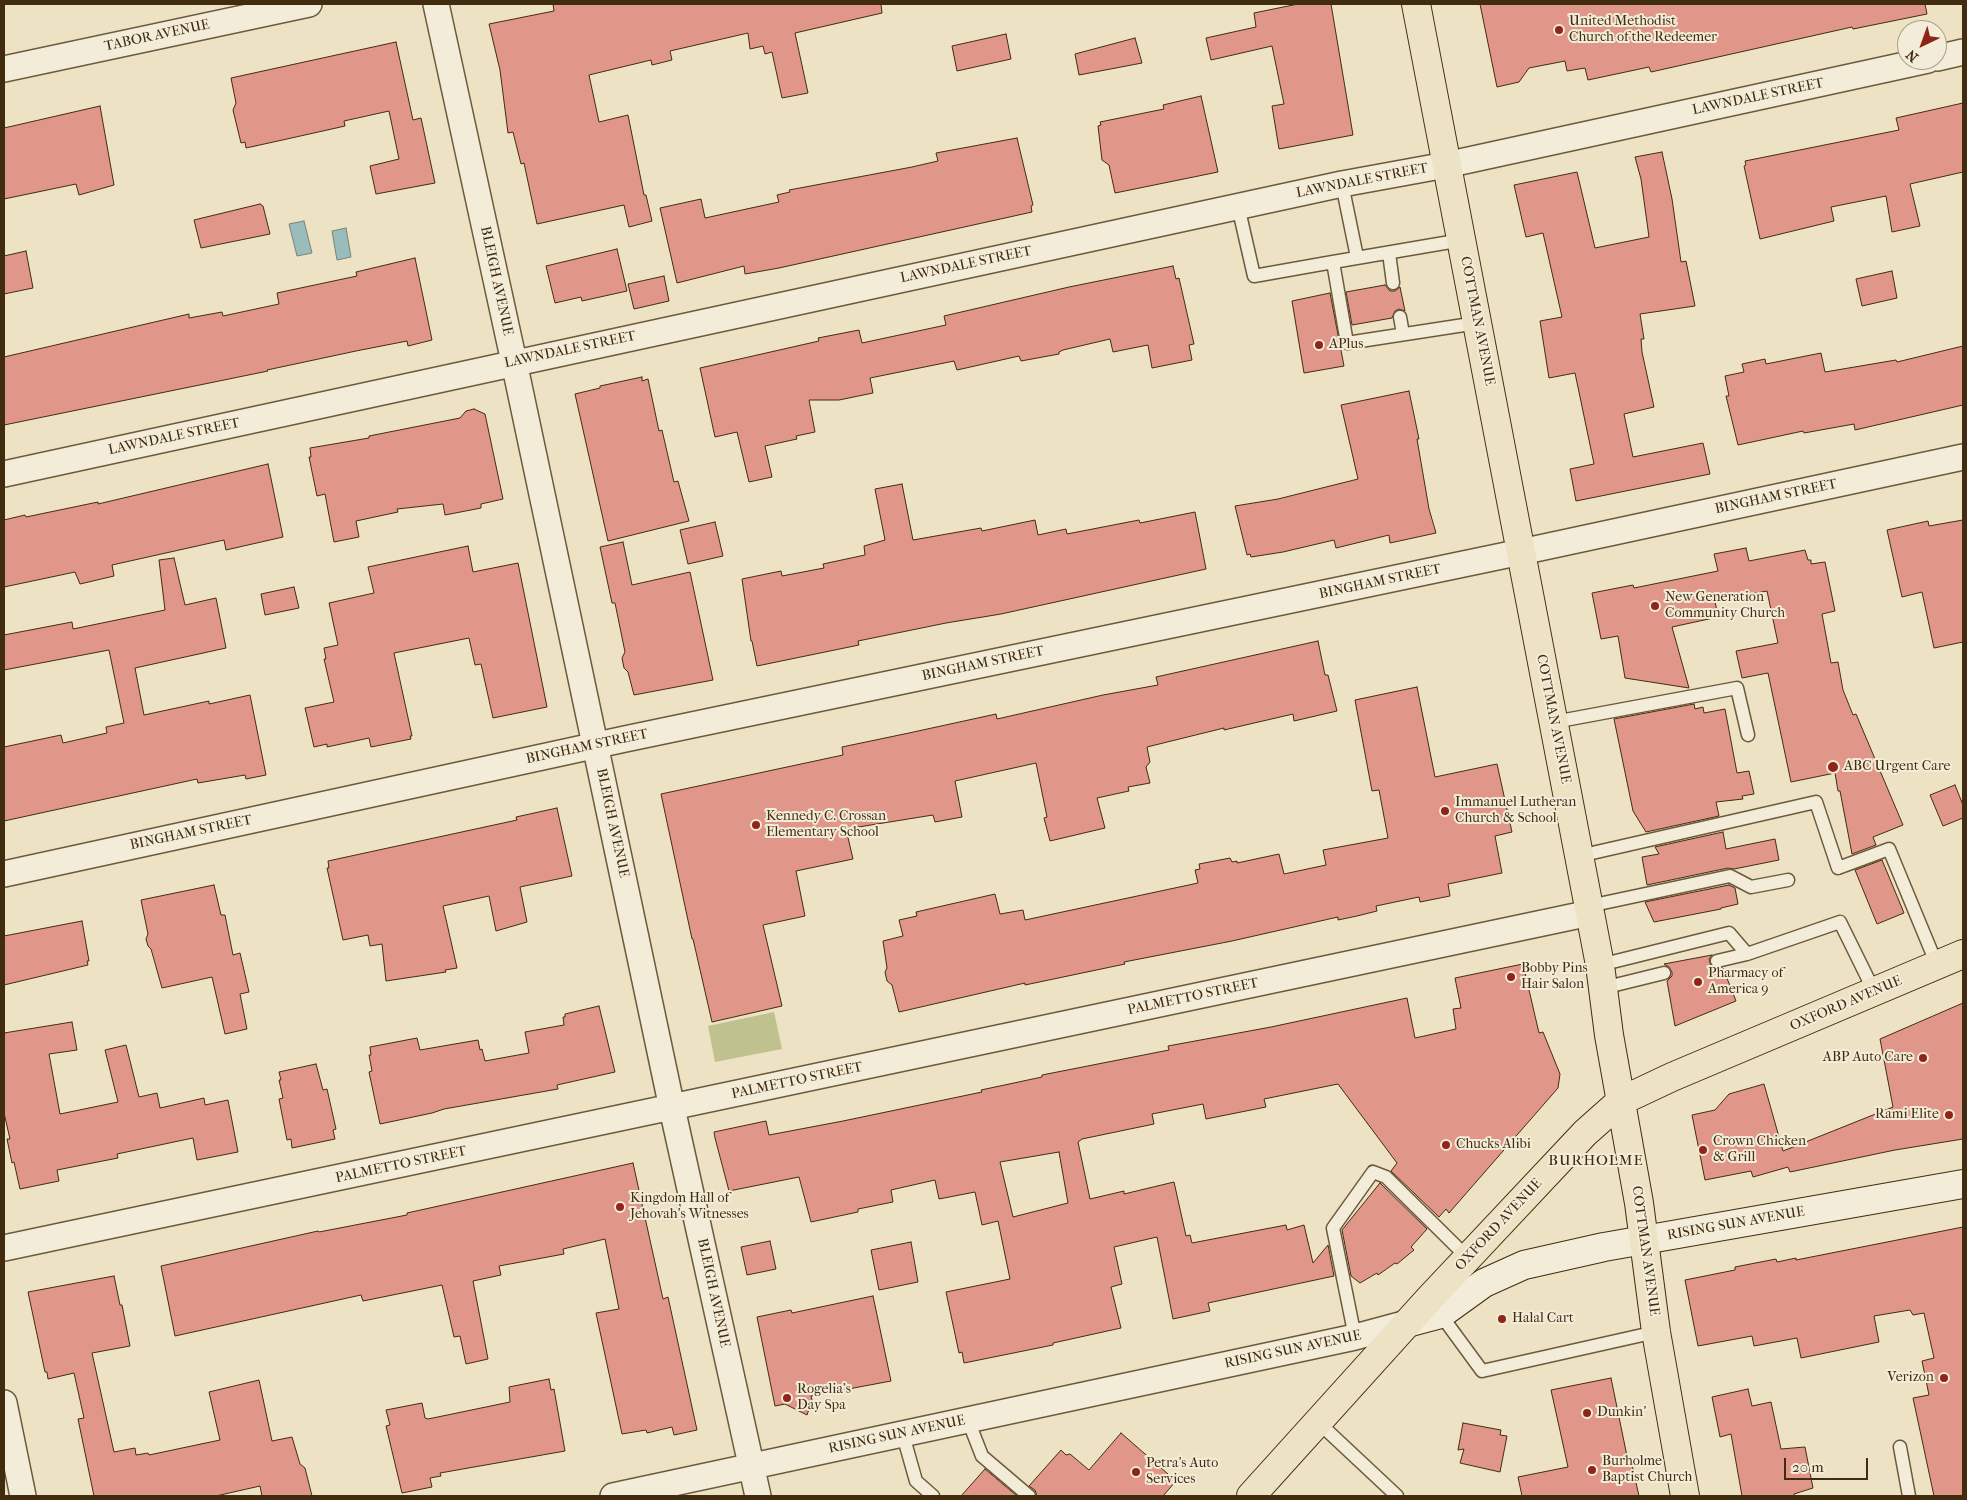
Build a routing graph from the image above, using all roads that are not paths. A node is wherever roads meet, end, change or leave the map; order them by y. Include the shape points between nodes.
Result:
1 (310, 4) edge
2 (436, 4) edge
3 (1416, 4) edge
4 (1963, 52) edge
5 (1947, 56) edge
6 (1897, 67) edge
7 (4, 69) edge
8 (1446, 165) junction
9 (1342, 184) junction
10 (1238, 206) junction
11 (1462, 240) junction
12 (1389, 253) junction
13 (1357, 257) junction
14 (1333, 262) junction
15 (1393, 283) dead end
16 (1400, 316) dead end
17 (1477, 323) junction
18 (1403, 334) junction
19 (514, 362) junction
20 (1963, 457) edge
21 (4, 474) edge
22 (1521, 552) junction
23 (1554, 722) junction
24 (1748, 735) dead end
25 (596, 745) junction
26 (1579, 856) junction
27 (4, 874) edge
28 (1788, 880) dead end
29 (1589, 910) junction
30 (1747, 954) junction
31 (1963, 954) edge
32 (1717, 961) dead end
33 (1937, 965) junction
34 (1664, 973) dead end
35 (1601, 976) junction
36 (1874, 991) junction
37 (1621, 1101) junction
38 (672, 1108) junction
39 (1963, 1184) edge
40 (1644, 1240) junction
41 (4, 1248) edge
42 (1468, 1258) junction
43 (1435, 1307) junction
44 (1408, 1323) junction
45 (1656, 1332) junction
46 (1355, 1337) junction
47 (4, 1403) edge
48 (968, 1420) junction
49 (1318, 1422) junction
50 (903, 1435) junction
51 (1900, 1446) dead end
52 (752, 1468) junction
53 (23, 1496) edge
54 (613, 1496) edge
55 (758, 1496) edge
56 (933, 1496) edge
57 (1030, 1496) edge
58 (1251, 1496) edge
59 (1397, 1496) edge
60 (1685, 1496) edge
61 (1909, 1496) edge

1 - 7 street, TABOR AVENUE
2 - 19 street, BLEIGH AVENUE
3 - 8 main road, COTTMAN AVENUE
4 - 5 street
6 - 8 street, LAWNDALE STREET
8 - 9 street, LAWNDALE STREET
8 - 11 main road, COTTMAN AVENUE
9 - 10 street, LAWNDALE STREET
9 - 13 lane
10 - 14 lane via 1254,276
10 - 19 street, LAWNDALE STREET
11 - 12 lane
11 - 17 main road, COTTMAN AVENUE
12 - 13 lane
12 - 15 lane
13 - 14 lane
14 - 18 lane via 1347,343
16 - 18 lane
17 - 18 lane
17 - 22 main road, COTTMAN AVENUE
19 - 21 street, LAWNDALE STREET
19 - 25 street, BLEIGH AVENUE
20 - 22 street, BINGHAM STREET
22 - 23 main road, COTTMAN AVENUE
22 - 25 street, BINGHAM STREET
23 - 24 lane via 1737,688
23 - 26 main road, COTTMAN AVENUE
25 - 27 street, BINGHAM STREET
25 - 38 street, BLEIGH AVENUE
26 - 29 main road, COTTMAN AVENUE
26 - 33 lane via 1816,802 1838,868 1889,849
28 - 29 lane via 1750,887 1730,876
29 - 35 main road, COTTMAN AVENUE
29 - 38 street, PALMETTO STREET
30 - 32 lane
30 - 35 lane via 1728,933
30 - 36 lane via 1840,922
31 - 33 main road, OXFORD AVENUE
33 - 36 main road, OXFORD AVENUE
34 - 35 lane
35 - 37 main road, COTTMAN AVENUE
36 - 37 main road, OXFORD AVENUE
37 - 40 main road, COTTMAN AVENUE
37 - 42 main road, OXFORD AVENUE via 1585,1132
38 - 41 street, PALMETTO STREET
38 - 52 street, BLEIGH AVENUE
39 - 40 main road, RISING SUN AVENUE
40 - 43 main road, RISING SUN AVENUE via 1524,1265
40 - 45 main road, COTTMAN AVENUE
42 - 43 main road, OXFORD AVENUE
42 - 46 lane via 1386,1177 1372,1172 1333,1228
43 - 44 main road, OXFORD AVENUE
43 - 45 lane via 1482,1371
44 - 46 street, RISING SUN AVENUE
44 - 49 main road, OXFORD AVENUE
45 - 60 main road, COTTMAN AVENUE
46 - 48 street, RISING SUN AVENUE
47 - 53 street
48 - 50 street, RISING SUN AVENUE
48 - 57 lane via 982,1456
49 - 58 main road, OXFORD AVENUE
49 - 59 lane
50 - 52 street, RISING SUN AVENUE
50 - 56 lane via 916,1481
51 - 61 lane
52 - 54 street, RISING SUN AVENUE
52 - 55 street, BLEIGH AVENUE

